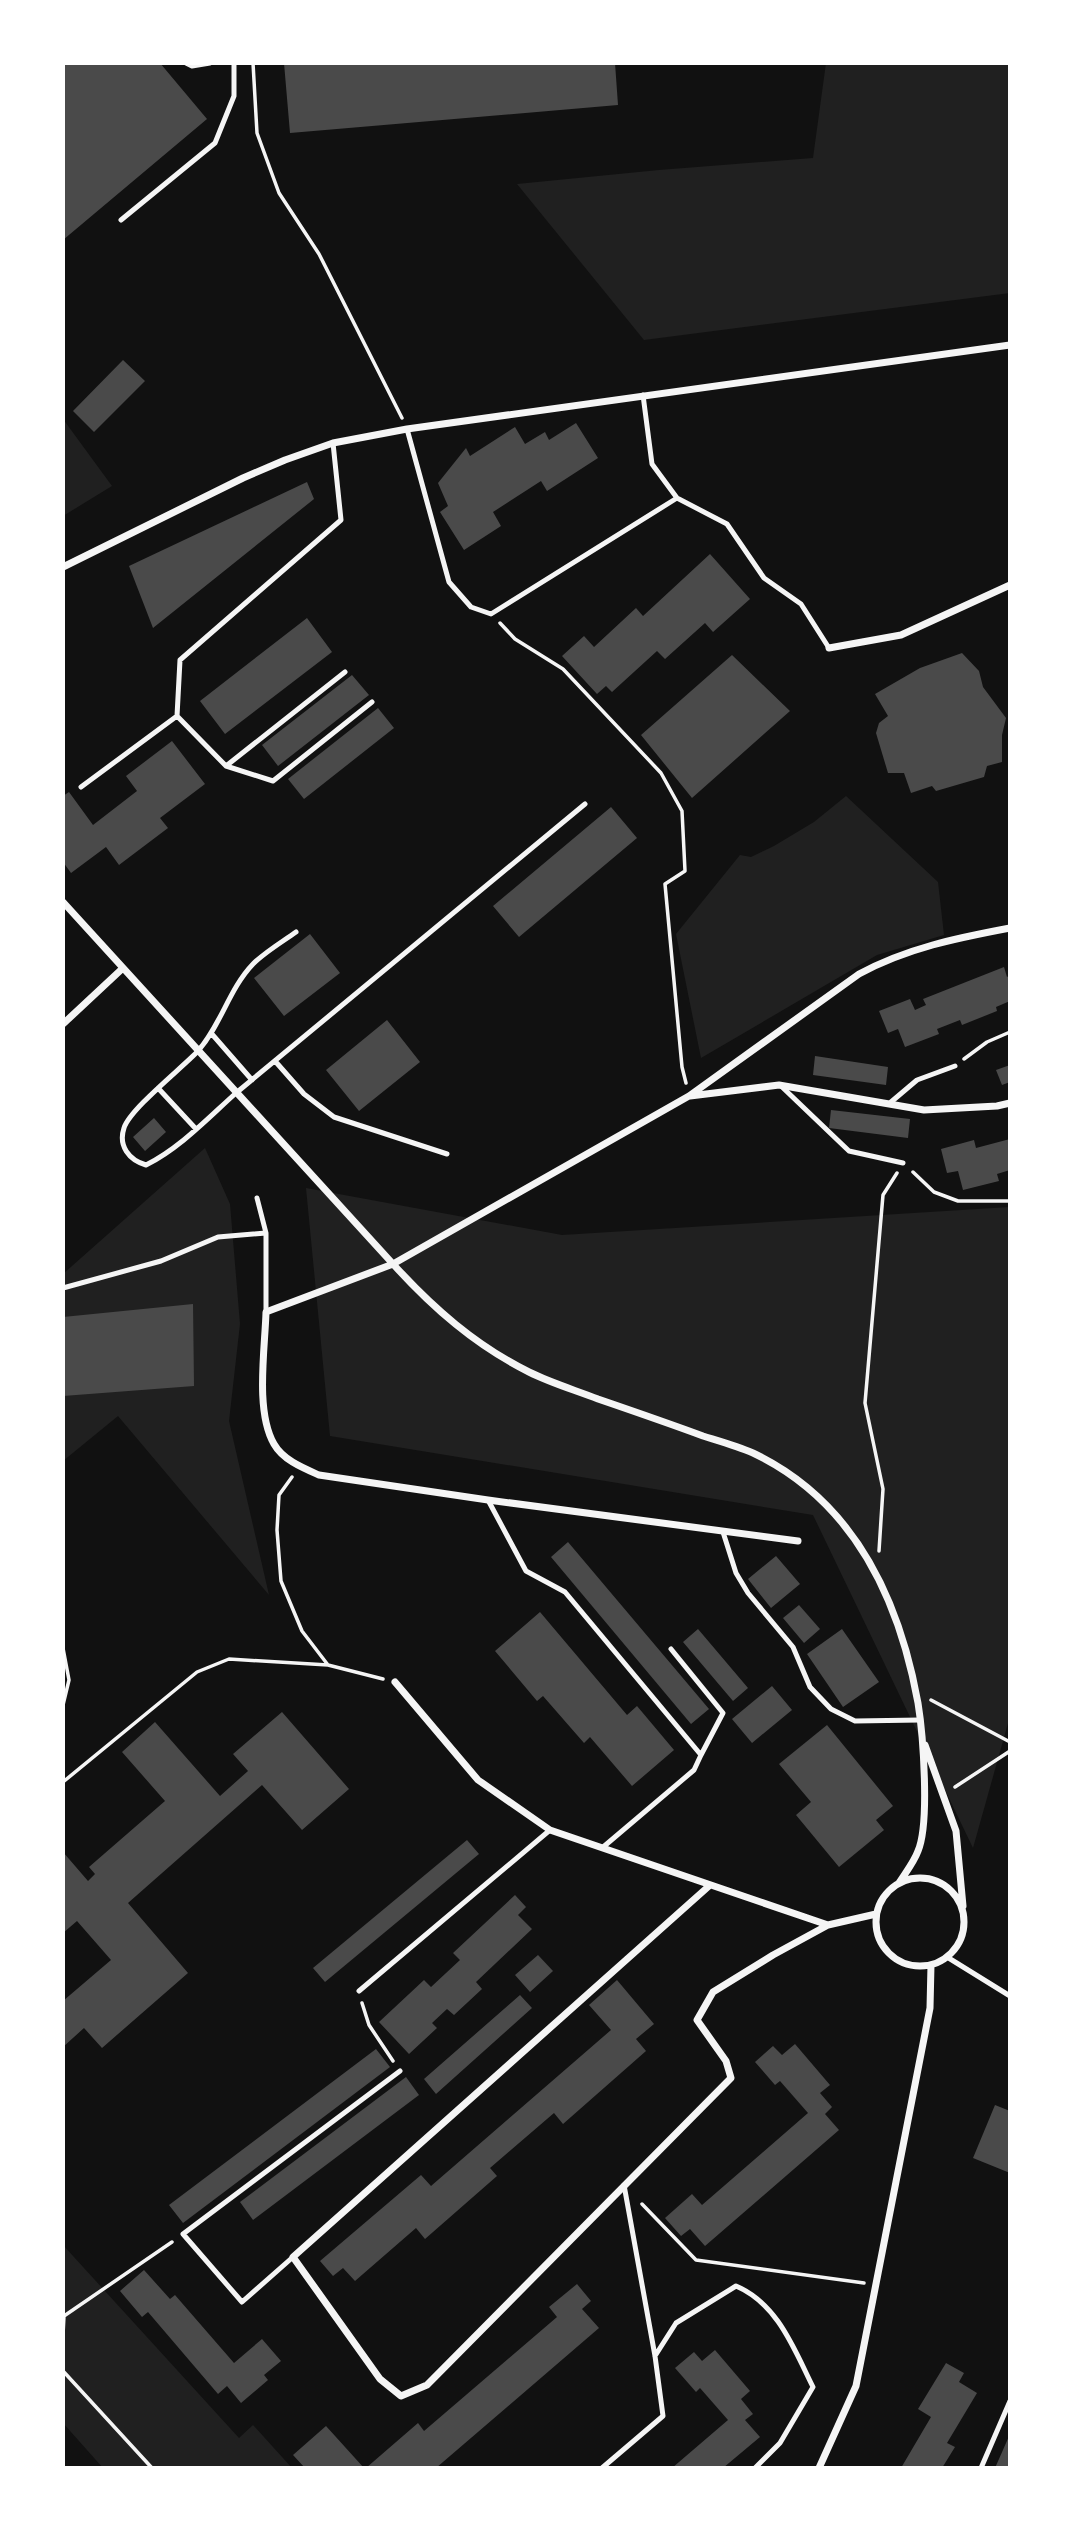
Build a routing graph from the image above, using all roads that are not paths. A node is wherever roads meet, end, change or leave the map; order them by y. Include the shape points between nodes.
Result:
1 (186, 63) edge
2 (210, 63) edge
3 (233, 63) edge
4 (121, 220) dead end
5 (1010, 345) edge
6 (643, 395) junction
7 (407, 429) junction
8 (333, 443) junction
9 (677, 498) junction
10 (63, 567) edge
11 (1010, 584) edge
12 (829, 648) joint
13 (345, 672) dead end
14 (372, 702) dead end
15 (177, 716) junction
16 (226, 766) junction
17 (81, 787) dead end
18 (585, 804) dead end
19 (63, 902) edge
20 (1010, 928) edge
21 (296, 932) dead end
22 (123, 968) junction
23 (63, 1024) edge
24 (211, 1033) junction
25 (198, 1050) junction
26 (275, 1061) junction
27 (955, 1066) road end
28 (252, 1080) junction
29 (779, 1084) junction
30 (158, 1088) junction
31 (236, 1093) junction
32 (689, 1096) junction
33 (891, 1102) junction
34 (1010, 1103) edge
35 (196, 1129) junction
36 (447, 1154) dead end
37 (903, 1163) road end
38 (257, 1198) dead end
39 (266, 1233) junction
40 (393, 1264) junction
41 (63, 1288) edge
42 (266, 1312) junction
43 (488, 1500) junction
44 (723, 1532) junction
45 (798, 1541) dead end
46 (671, 1649) dead end
47 (396, 1682) road end
48 (920, 1720) junction
49 (922, 1738) junction
50 (701, 1755) junction
51 (550, 1830) junction
52 (602, 1848) junction
53 (900, 1883) junction
54 (709, 1886) junction
55 (963, 1912) junction
56 (876, 1914) junction
57 (828, 1925) junction
58 (947, 1957) junction
59 (931, 1965) junction
60 (359, 1991) road end
61 (1010, 1996) edge
62 (400, 2071) road end
63 (624, 2185) junction
64 (293, 2257) junction
65 (655, 2356) junction
66 (1010, 2401) edge
67 (603, 2468) edge
68 (755, 2468) edge
69 (819, 2468) edge
70 (981, 2468) edge

1 - 2 lane
3 - 4 lane via 234,96 215,143
5 - 6 street
6 - 7 street
6 - 9 lane via 652,464
7 - 8 street
7 - 9 lane via 449,582 471,607 491,614
8 - 10 street via 243,478
8 - 15 lane via 341,520 180,660
9 - 12 lane via 727,524 764,578 801,604
11 - 12 street via 901,635
13 - 16 lane
14 - 16 lane via 273,780
15 - 16 lane
15 - 17 lane
18 - 26 lane
19 - 22 street
20 - 32 street via 942,941 886,959
21 - 24 lane via 254,963
22 - 23 street
22 - 25 street
24 - 25 lane
24 - 28 lane
25 - 30 lane
25 - 31 street
26 - 28 lane
26 - 36 lane via 304,1094 334,1117
27 - 33 lane via 917,1080
28 - 31 lane
29 - 32 street
29 - 33 street
29 - 37 lane via 849,1152
30 - 35 lane
30 - 35 lane via 124,1125 124,1149 130,1157 146,1165
31 - 35 lane
31 - 40 street
32 - 40 street
33 - 34 street via 924,1110
38 - 39 lane
39 - 41 lane via 218,1237 161,1261
39 - 42 lane
40 - 42 street
40 - 48 street via 446,1318 521,1368 751,1453 805,1485 856,1541 877,1576 904,1637
42 - 43 street via 267,1424 274,1444 299,1466 319,1475
43 - 44 street
43 - 50 lane via 526,1571 565,1592
44 - 45 street
44 - 48 lane via 736,1573 748,1593 793,1647 810,1688 831,1709 855,1721
46 - 50 lane via 723,1713
47 - 51 street via 478,1780
48 - 49 street
49 - 53 street via 922,1839
49 - 55 street via 957,1842
50 - 52 lane via 694,1770
51 - 52 street
51 - 60 lane
52 - 54 street
53 - 55 street via 912,1878 939,1882 950,1889
53 - 56 street via 881,1901
54 - 57 street
54 - 64 street
55 - 58 street via 961,1937
56 - 57 street
56 - 59 street via 878,1936 890,1954 909,1965
57 - 63 street via 713,1992 697,2020 726,2061 731,2078
58 - 59 street
58 - 61 lane
59 - 69 street via 930,2008 856,2386
62 - 64 lane via 183,2234 242,2302
63 - 64 street via 426,2385 401,2396 380,2379
63 - 65 lane
65 - 67 lane via 663,2416
65 - 68 lane via 676,2323 736,2286 752,2293 781,2324 813,2388 780,2443
66 - 70 lane

